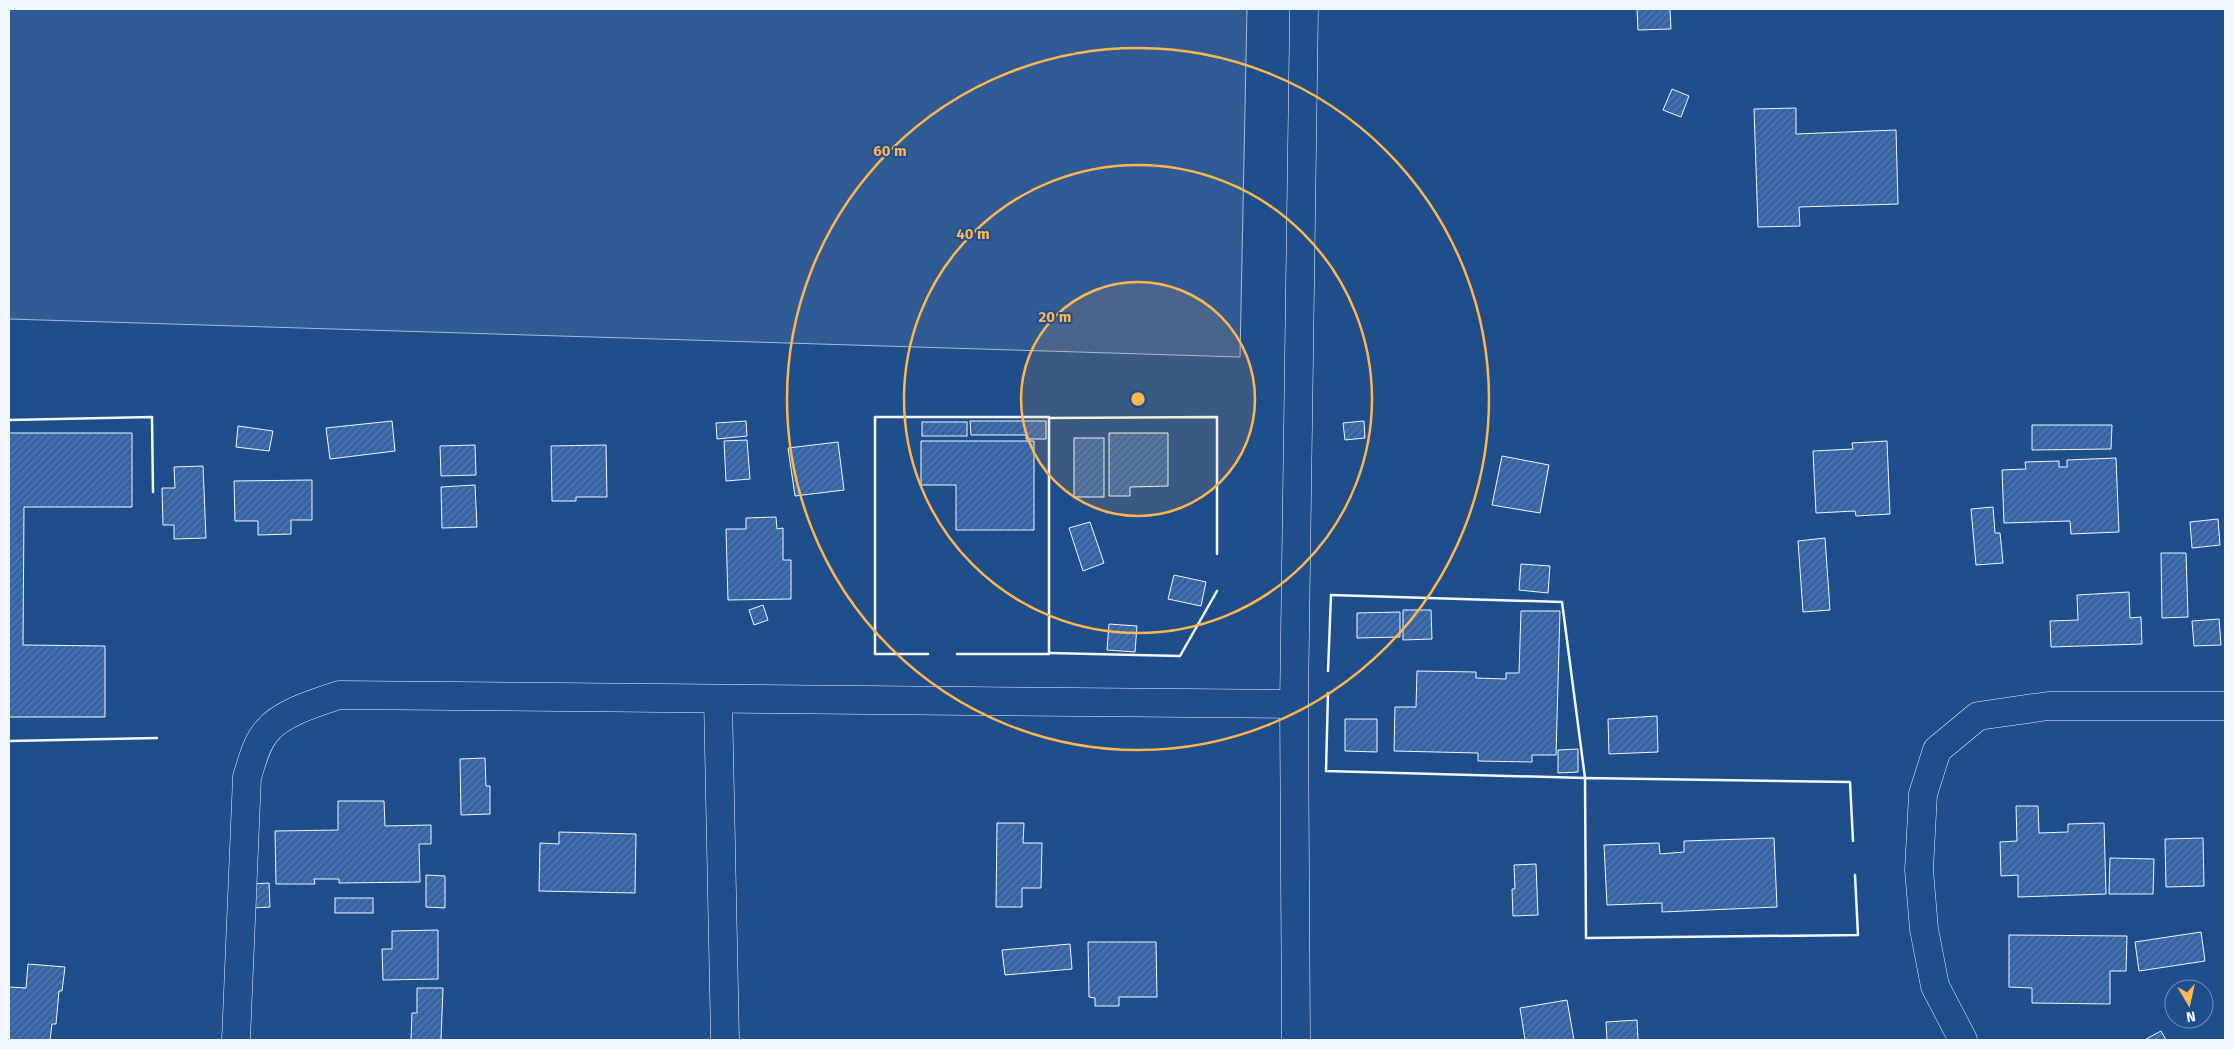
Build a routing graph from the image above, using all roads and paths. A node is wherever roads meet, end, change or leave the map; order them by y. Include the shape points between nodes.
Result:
1 (1304, 9) edge
2 (718, 699) junction
3 (1294, 704) junction
4 (2225, 706) edge
5 (236, 1040) edge
6 (725, 1040) edge
7 (1296, 1040) edge
8 (1963, 1040) edge

1 - 3 street
2 - 3 street
2 - 5 street via 340,695 297,710 267,730 247,777
2 - 6 street
3 - 7 street
4 - 8 street via 2048,706 1996,713 1978,716 1937,750 1923,794 1919,870 1924,929 1935,986

